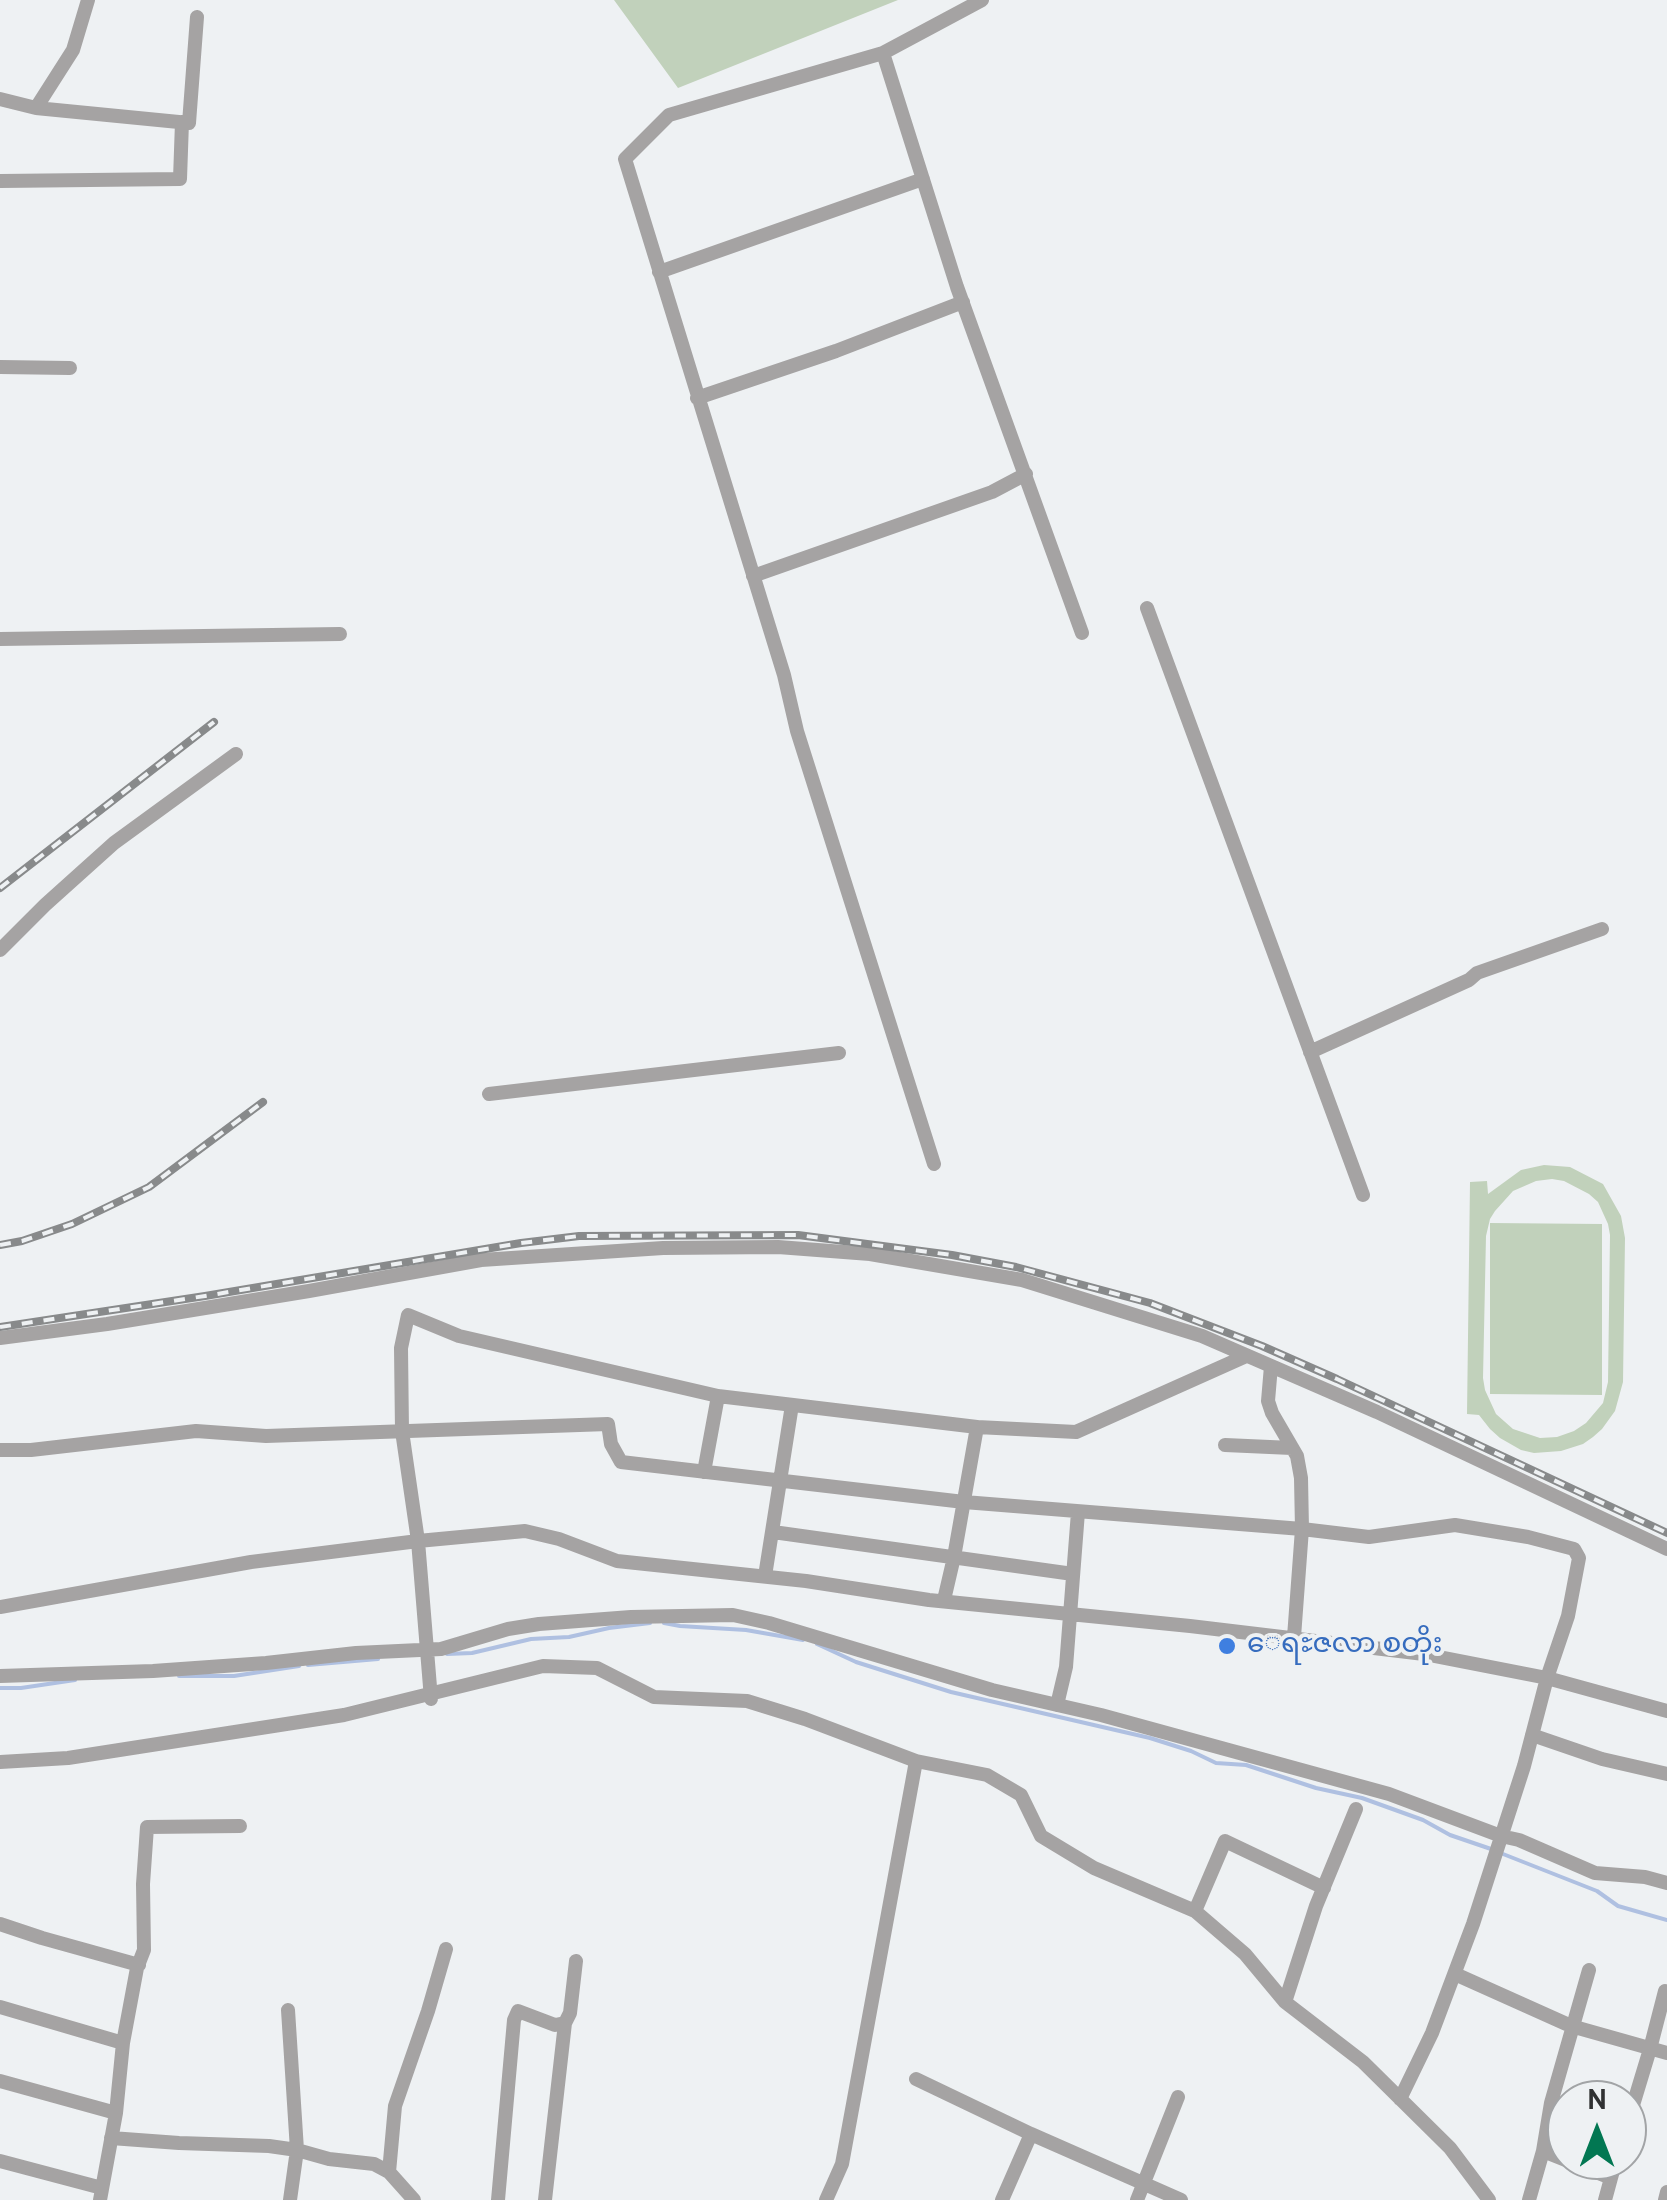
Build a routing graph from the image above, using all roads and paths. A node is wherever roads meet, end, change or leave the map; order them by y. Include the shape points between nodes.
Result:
1 (88, 0) edge
2 (982, 0) edge
3 (198, 17) dead end
4 (882, 53) junction
5 (0, 99) edge
6 (36, 108) junction
7 (182, 122) junction
8 (923, 179) junction
9 (0, 181) edge
10 (659, 272) junction
11 (963, 302) junction
12 (0, 367) edge
13 (70, 368) dead end
14 (698, 398) junction
15 (1026, 474) junction
16 (753, 576) junction
17 (1146, 608) dead end
18 (1082, 633) dead end
19 (340, 634) dead end
20 (0, 639) edge
21 (236, 754) dead end
22 (1602, 929) dead end
23 (0, 950) edge
24 (1310, 1052) junction
25 (839, 1053) dead end
26 (488, 1094) dead end
27 (934, 1164) dead end
28 (1363, 1196) dead end
29 (0, 1338) edge
30 (1246, 1356) junction
31 (1271, 1366) junction
32 (718, 1396) junction
33 (792, 1405) junction
34 (977, 1426) junction
35 (402, 1431) junction
36 (1225, 1445) dead end
37 (1292, 1448) junction
38 (0, 1450) edge
39 (704, 1472) junction
40 (781, 1481) junction
41 (964, 1502) junction
42 (1078, 1512) junction
43 (1302, 1529) junction
44 (773, 1532) junction
45 (418, 1541) junction
46 (1667, 1549) edge
47 (954, 1556) junction
48 (1072, 1574) junction
49 (765, 1576) junction
50 (944, 1600) junction
51 (0, 1607) edge
52 (1069, 1615) junction
53 (1294, 1637) junction
54 (428, 1649) junction
55 (0, 1676) edge
56 (1547, 1678) junction
57 (431, 1697) junction
58 (1056, 1705) junction
59 (1667, 1710) edge
60 (1532, 1735) junction
61 (916, 1761) junction
62 (0, 1762) edge
63 (1667, 1774) edge
64 (1356, 1808) dead end
65 (240, 1826) dead end
66 (1501, 1836) junction
67 (1667, 1883) edge
68 (1324, 1888) junction
69 (1194, 1911) junction
70 (0, 1924) edge
71 (446, 1949) dead end
72 (576, 1961) dead end
73 (139, 1964) junction
74 (1588, 1970) dead end
75 (1455, 1974) junction
76 (1665, 1991) edge
77 (1285, 2002) junction
78 (0, 2007) edge
79 (288, 2010) dead end
80 (565, 2023) junction
81 (1571, 2026) junction
82 (124, 2043) junction
83 (1650, 2048) junction
84 (1667, 2053) edge
85 (916, 2079) dead end
86 (1640, 2080) edge
87 (0, 2081) edge
88 (1178, 2097) dead end
89 (1400, 2099) junction
90 (116, 2113) junction
91 (1032, 2134) junction
92 (111, 2138) junction
93 (297, 2150) junction
94 (1543, 2151) junction
95 (1547, 2153) edge
96 (0, 2160) edge
97 (390, 2172) junction
98 (1144, 2184) junction
99 (1667, 2192) edge
100 (101, 2194) edge
101 (290, 2200) edge
102 (414, 2200) edge
103 (498, 2200) edge
104 (545, 2200) edge
105 (826, 2200) edge
106 (1002, 2200) edge
107 (1137, 2200) edge
108 (1181, 2200) edge
109 (1489, 2200) edge
110 (1529, 2200) edge
111 (1664, 2200) edge

1 - 6 street via 72,50
2 - 4 street
3 - 7 street via 190,122
4 - 8 street
4 - 10 street via 669,115 626,158
5 - 6 street
6 - 7 street
7 - 9 street via 180,178
8 - 10 street
8 - 11 street
10 - 14 street
11 - 14 street
11 - 15 street
12 - 13 street
14 - 16 street
15 - 16 street
15 - 18 street
16 - 27 street
17 - 24 street
19 - 20 street
21 - 23 street via 114,844
22 - 24 street via 1476,973
24 - 28 street
25 - 26 street
29 - 30 street via 480,1260 778,1247 870,1254 1022,1280
30 - 31 street
30 - 34 street via 1076,1432
31 - 37 street via 1268,1401
31 - 46 street
32 - 33 street
32 - 35 street via 459,1336 408,1315
32 - 39 street
33 - 34 street
33 - 40 street
34 - 41 street
35 - 38 street via 196,1431
35 - 39 street via 608,1424 620,1462
35 - 45 street
36 - 37 street
37 - 43 street via 1301,1478
39 - 40 street
40 - 41 street
40 - 44 street
41 - 42 street
41 - 47 street
42 - 43 street
42 - 48 street
43 - 53 street
43 - 56 street via 1369,1537 1454,1524 1574,1549 1579,1558 1568,1616
44 - 47 street
44 - 49 street
45 - 49 street via 525,1532 617,1561
45 - 51 street via 251,1562
45 - 54 street
47 - 48 street
47 - 50 street
48 - 52 street
49 - 50 street
50 - 52 street
52 - 53 street
52 - 58 street
53 - 56 street
54 - 55 street
54 - 57 street
54 - 58 street via 538,1624 733,1615
56 - 59 street
56 - 60 street
57 - 61 street via 544,1666 597,1668 654,1697 747,1701
57 - 62 street via 68,1758
58 - 66 street via 1389,1794
60 - 63 street
60 - 66 street
61 - 69 street via 987,1774 1021,1795 1041,1836 1094,1868
61 - 105 street via 842,2164
64 - 68 street
65 - 73 street via 147,1827
66 - 67 street via 1595,1873
66 - 75 street
68 - 69 street via 1225,1841
68 - 77 street
69 - 77 street via 1245,1954
70 - 73 street
71 - 97 street via 395,2106
72 - 80 street
73 - 82 street
74 - 81 street
75 - 81 street
75 - 89 street
76 - 83 street
77 - 89 street
78 - 82 street
79 - 93 street
80 - 103 street via 518,2012 514,2020
80 - 104 street
81 - 83 street
81 - 94 street
82 - 90 street
83 - 84 street
83 - 86 street
85 - 91 street
87 - 90 street
88 - 98 street
89 - 109 street via 1450,2148
90 - 92 street
91 - 98 street
91 - 106 street
92 - 93 street
92 - 100 street
93 - 97 street
93 - 101 street
94 - 95 street
94 - 110 street
96 - 100 street
97 - 102 street
98 - 107 street
98 - 108 street
99 - 111 street

